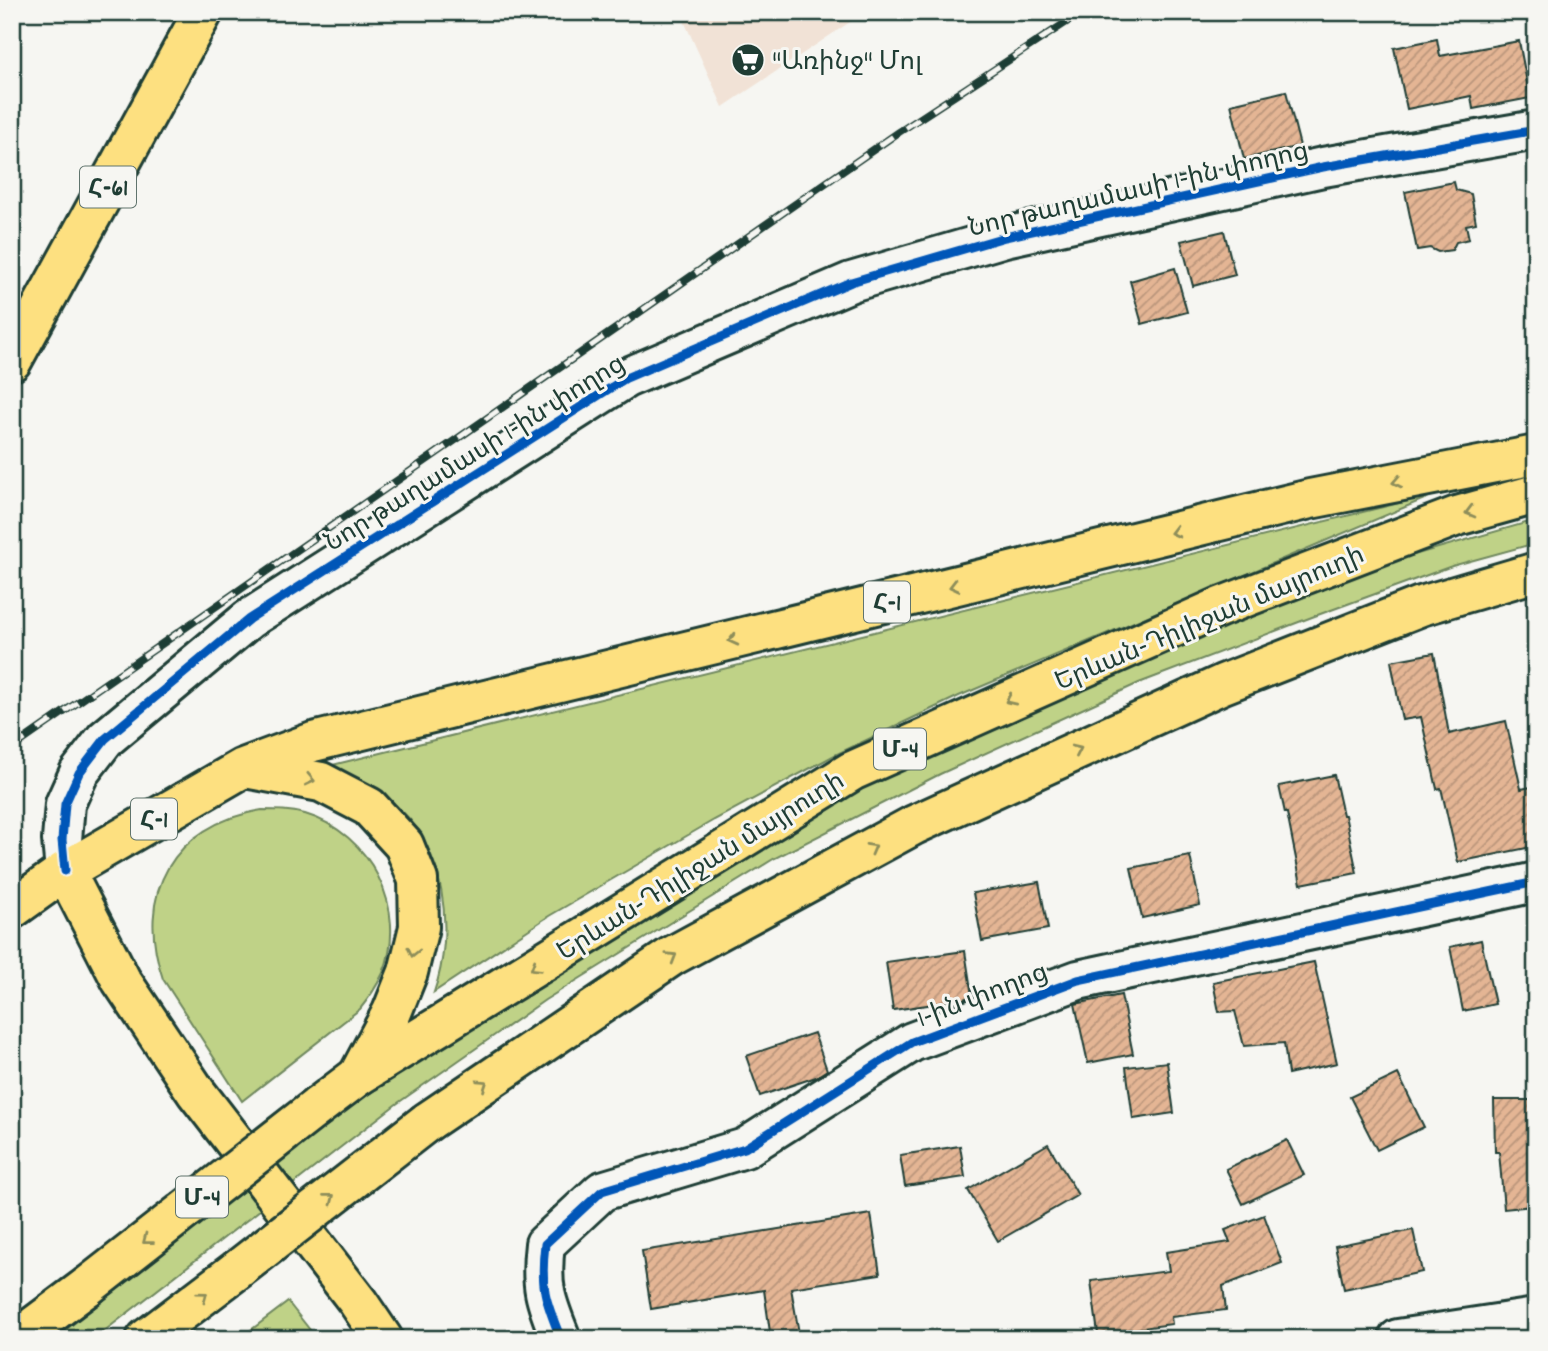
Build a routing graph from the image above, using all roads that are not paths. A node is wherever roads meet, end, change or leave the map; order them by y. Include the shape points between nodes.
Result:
1 (203, 12) edge
2 (1536, 130) edge
3 (12, 361) edge
4 (1536, 455) edge
5 (1536, 494) edge
6 (1536, 572) edge
7 (243, 768) junction
8 (65, 871) junction
9 (1536, 882) edge
10 (12, 909) edge
11 (358, 1076) junction
12 (1536, 1318) edge
13 (157, 1333) edge
14 (17, 1339) edge
15 (383, 1339) edge
16 (561, 1339) edge
17 (1398, 1339) edge

1 - 3 main road, Հ-61
2 - 8 street, Նոր թաղամասի 1-ին փողոց via 1323,167 1005,237 851,282 626,378 249,619 105,738 79,773 65,804
4 -> 7 main road, Հ-1 via 1310,499 313,742
5 -> 11 main road, Երևան-Դիլիջան մայրուղի / Մ-4 via 1457,516 1220,607 852,771
13 -> 6 main road, bridge via 427,1122 672,956 914,825 1223,684 1421,606
7 - 8 main road, Հ-1
7 -> 11 main road via 321,782 369,807 404,845 418,880 419,928 408,972
8 - 10 main road, Հ-1
8 - 15 main road via 121,980 196,1092
9 - 16 street, 1-ին փողոց via 1078,980 912,1042 745,1148 602,1191 545,1244 541,1274 547,1306
11 -> 14 main road, Երևան-Դիլիջան մայրուղի / Մ-4, bridge
12 - 17 street

